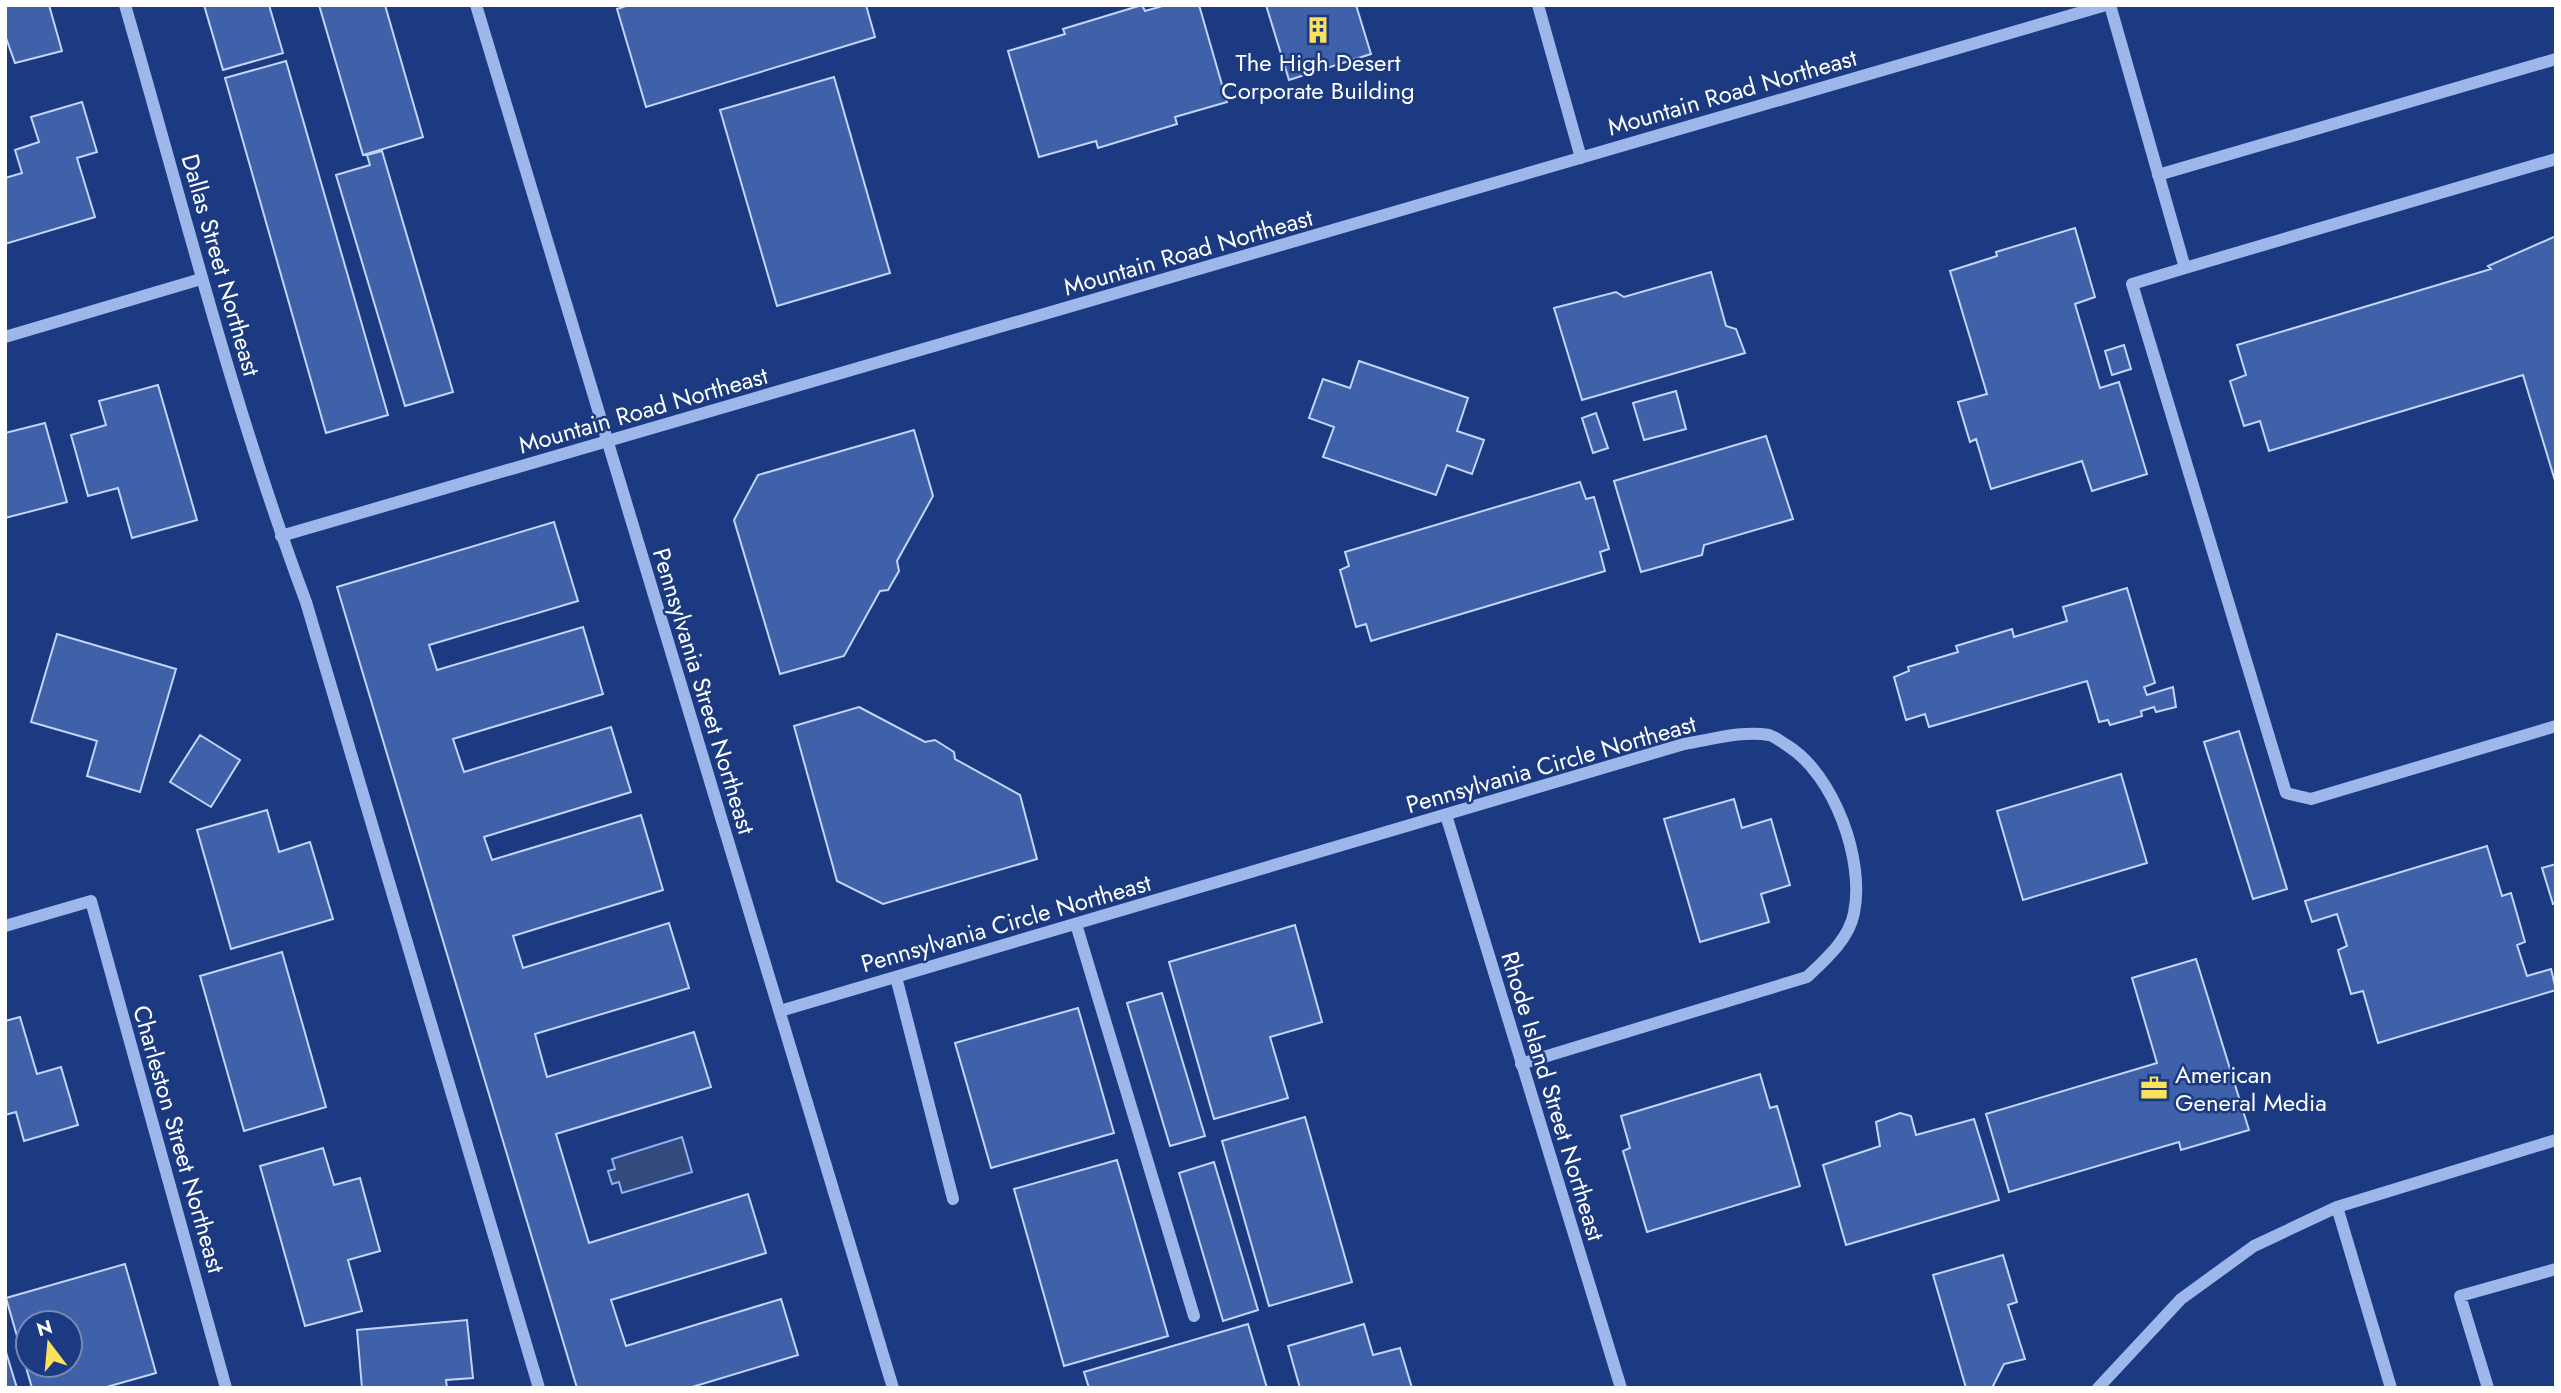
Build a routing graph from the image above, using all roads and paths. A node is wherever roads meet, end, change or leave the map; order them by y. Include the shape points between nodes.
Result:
1 (125, 5) edge
2 (476, 5) edge
3 (1538, 5) edge
4 (2108, 5) edge
5 (2556, 59) edge
6 (1581, 158) junction
7 (2556, 159) edge
8 (2158, 175) junction
9 (2185, 268) junction
10 (201, 279) junction
11 (5, 337) edge
12 (606, 442) junction
13 (281, 536) junction
14 (2556, 726) edge
15 (1446, 815) junction
16 (1076, 924) junction
17 (5, 926) edge
18 (896, 977) junction
19 (780, 1011) junction
20 (1521, 1064) junction
21 (2556, 1140) edge
22 (953, 1199) dead end
23 (2337, 1207) junction
24 (2556, 1269) edge
25 (1194, 1316) dead end
26 (226, 1388) edge
27 (539, 1388) edge
28 (894, 1388) edge
29 (1620, 1388) edge
30 (2098, 1388) edge
31 (2391, 1388) edge
32 (2488, 1388) edge

1 - 10 street, Dallas Street Northeast
2 - 12 street, Pennsylvania Street Northeast
3 - 6 street
4 - 6 street, Mountain Road Northeast
4 - 8 street
5 - 8 street
6 - 12 street, Mountain Road Northeast
7 - 9 street
8 - 9 street
9 - 14 street via 2132,284 2286,793 2311,799
10 - 11 street
10 - 13 street, Dallas Street Northeast
12 - 13 street, Mountain Road Northeast
12 - 19 street, Pennsylvania Street Northeast
13 - 27 street, Dallas Street Northeast via 306,602
15 - 16 street, Pennsylvania Circle Northeast
15 - 20 street, Rhode Island Street Northeast
15 - 20 street, Pennsylvania Circle Northeast via 1684,744 1730,736 1771,735 1807,758 1836,802 1855,870 1854,914 1836,949 1807,977
16 - 18 street, Pennsylvania Circle Northeast
16 - 25 street
17 - 26 street, Charleston Street Northeast via 91,901
18 - 19 street, Pennsylvania Circle Northeast
18 - 22 street
19 - 28 street, Pennsylvania Street Northeast
20 - 29 street, Rhode Island Street Northeast
21 - 23 street
23 - 30 street via 2254,1246 2181,1299
23 - 31 street
24 - 32 street via 2460,1296

